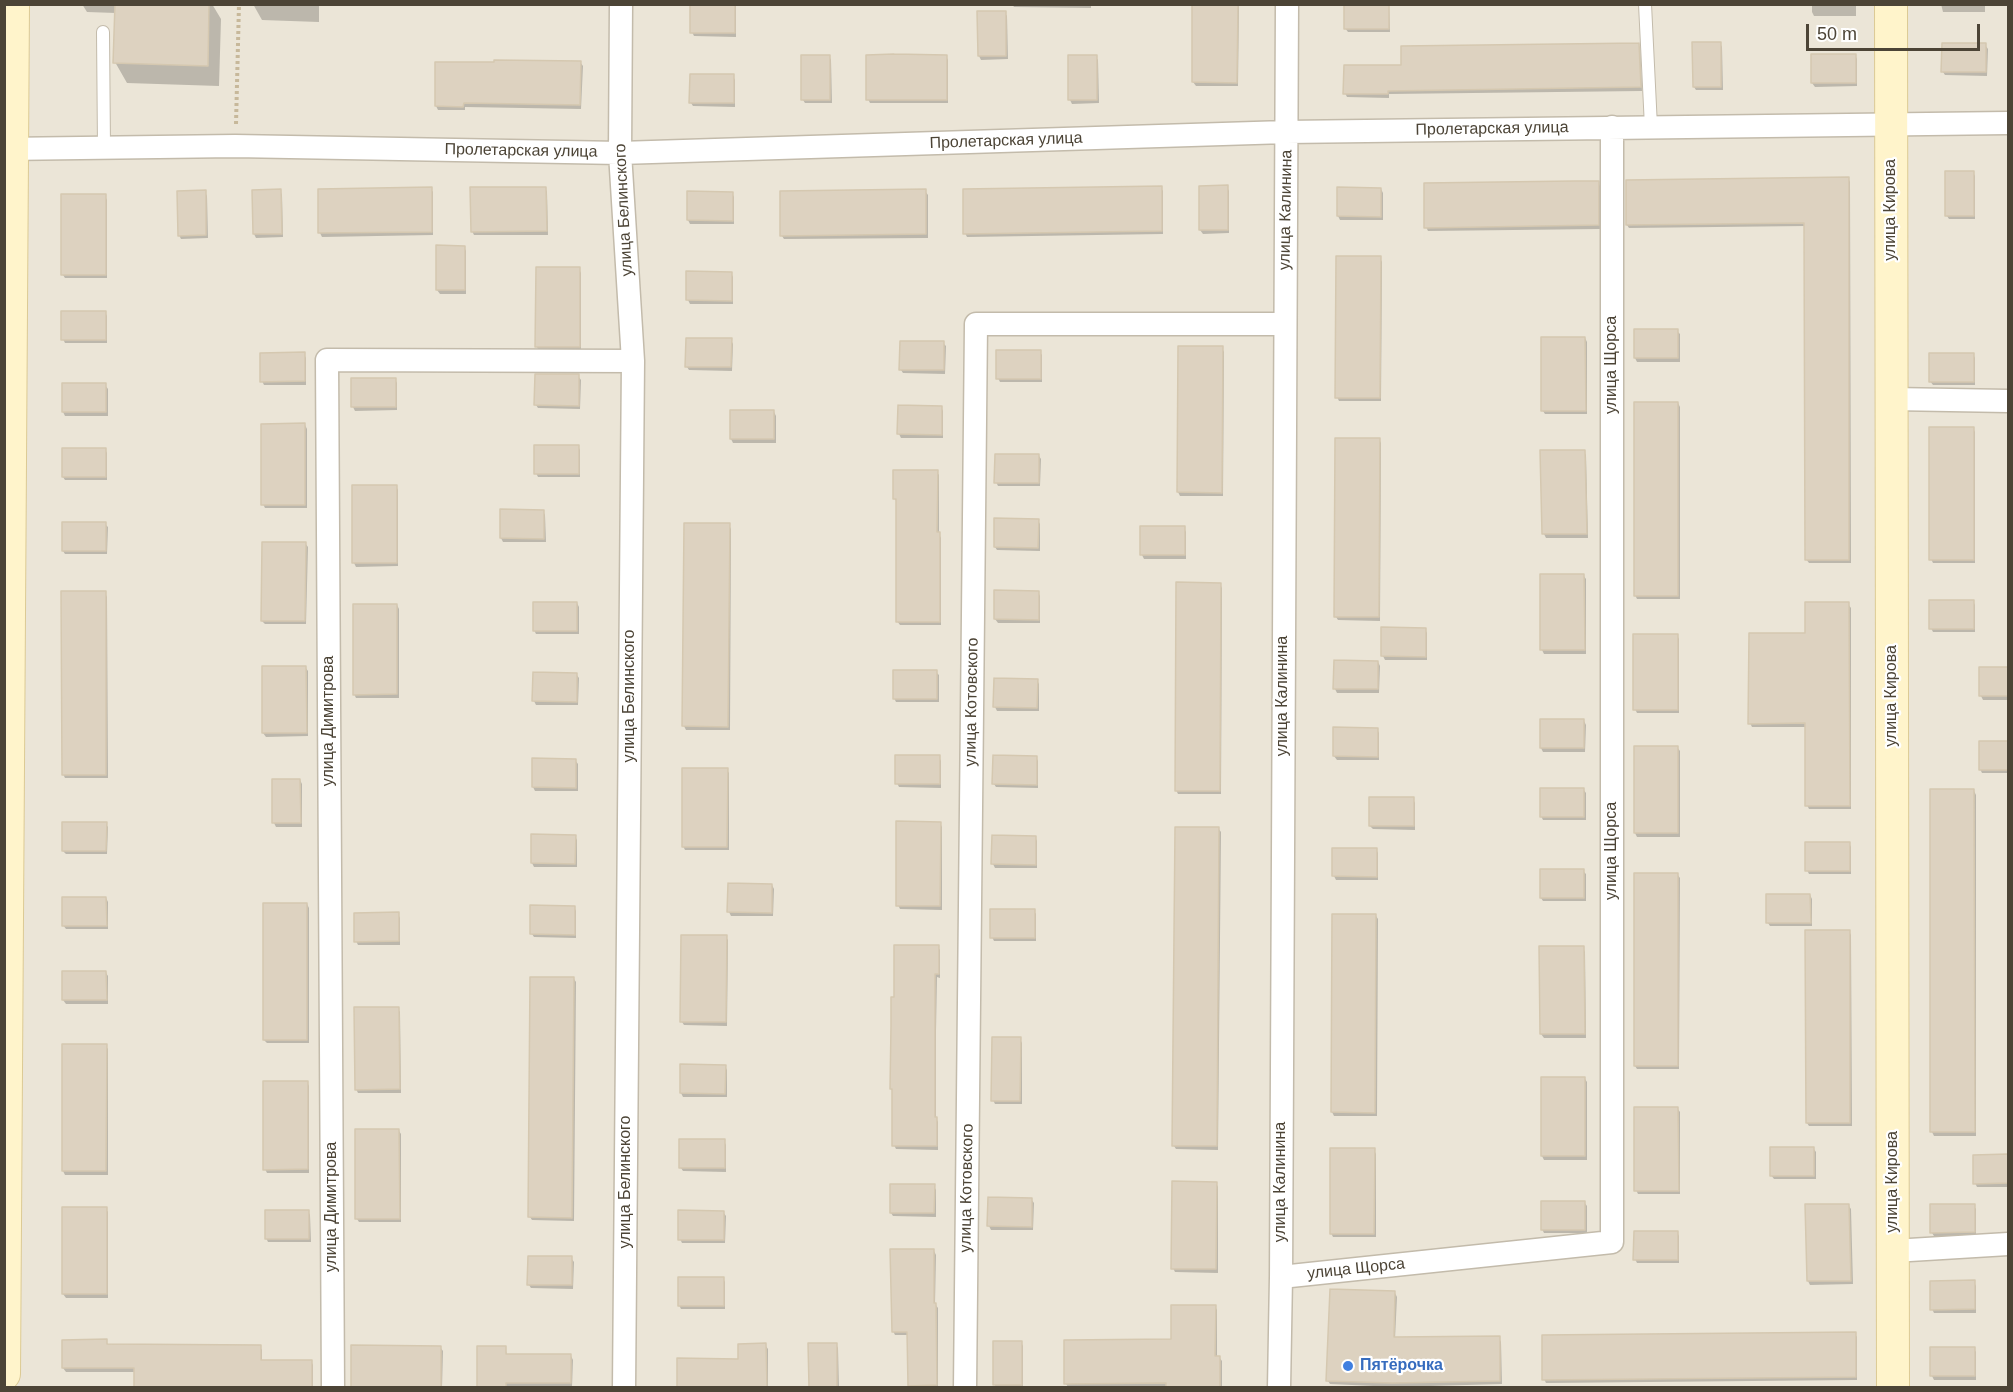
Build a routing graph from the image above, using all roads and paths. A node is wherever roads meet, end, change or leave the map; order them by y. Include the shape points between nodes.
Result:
1 (13, 4) edge
2 (239, 4) edge
3 (621, 4) edge
4 (1287, 4) edge
5 (1644, 4) edge
6 (1891, 4) edge
7 (103, 32) dead end
8 (2008, 123) edge
9 (1891, 124) junction
10 (1651, 127) junction
11 (1612, 128) junction
12 (1286, 132) junction
13 (235, 146) junction
14 (104, 148) junction
15 (9, 149) edge
16 (620, 153) junction
17 (1284, 324) junction
18 (633, 361) junction
19 (1892, 399) junction
20 (2008, 401) edge
21 (2008, 1244) edge
22 (1893, 1251) junction
23 (1281, 1277) junction
24 (4, 1374) edge
25 (333, 1388) edge
26 (624, 1388) edge
27 (965, 1388) edge
28 (1279, 1388) edge
29 (1893, 1388) edge

1 - 15 street
2 - 13 path
3 - 16 street, улица Белинского
4 - 12 street, улица Калинина
5 - 10 lane
6 - 9 street, улица Кирова
7 - 14 lane
8 - 9 street, Пролетарская улица
9 - 10 street, Пролетарская улица
9 - 19 street, улица Кирова
10 - 11 street, Пролетарская улица
11 - 12 street, Пролетарская улица
11 - 23 street, улица Щорса via 1612,1242
12 - 16 street, Пролетарская улица
12 - 17 street, улица Калинина
13 - 14 street, Пролетарская улица
13 - 16 street, Пролетарская улица
14 - 15 street, Пролетарская улица
15 - 24 street
16 - 18 street, улица Белинского
17 - 23 street, улица Калинина
17 - 27 street, улица Котовского via 976,324
18 - 25 street, улица Димитрова via 327,360
18 - 26 street, улица Белинского
19 - 20 street
19 - 22 street, улица Кирова
21 - 22 street
22 - 29 street, улица Кирова
23 - 28 street, улица Калинина

